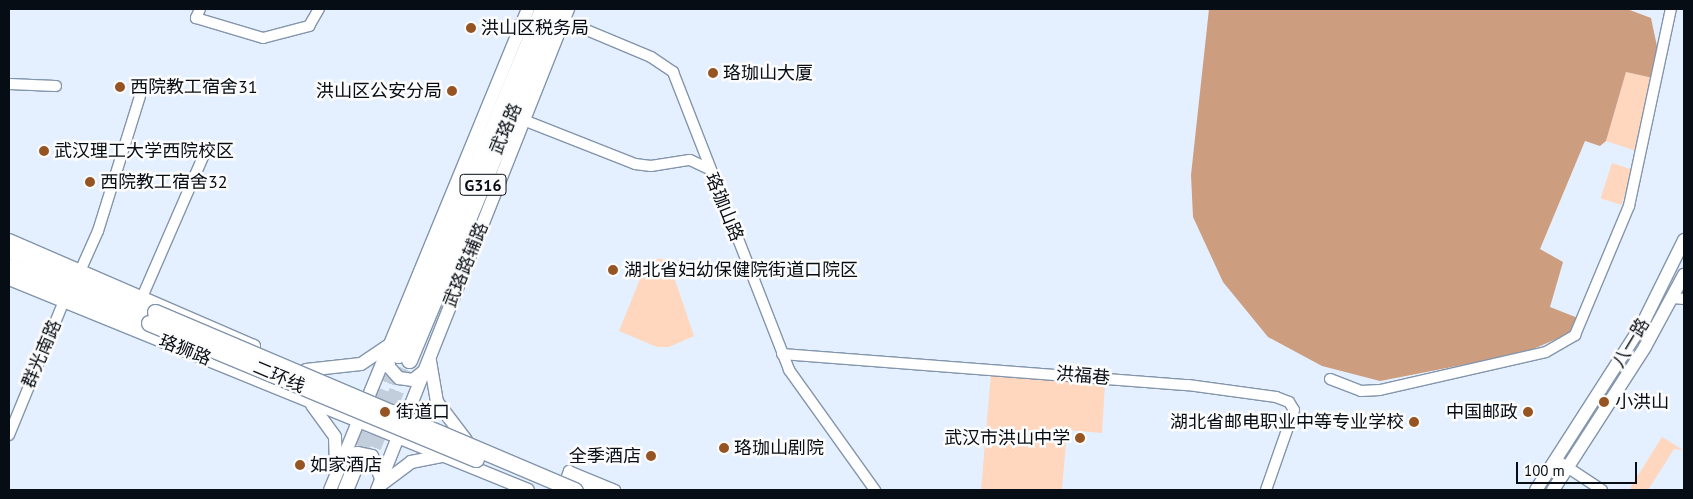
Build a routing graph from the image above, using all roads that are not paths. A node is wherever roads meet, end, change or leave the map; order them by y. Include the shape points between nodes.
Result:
1 (200, 9) edge
2 (320, 9) edge
3 (528, 9) edge
4 (542, 9) edge
5 (556, 9) edge
6 (1671, 9) edge
7 (567, 15) edge
8 (9, 84) edge
9 (56, 86) dead end
10 (140, 96) dead end
11 (526, 121) junction
12 (206, 150) dead end
13 (709, 169) junction
14 (9, 240) edge
15 (1684, 240) edge
16 (9, 250) edge
17 (9, 266) edge
18 (77, 273) junction
19 (1684, 275) edge
20 (9, 279) edge
21 (143, 295) junction
22 (1679, 298) edge
23 (64, 301) junction
24 (152, 317) junction
25 (397, 352) junction
26 (782, 354) junction
27 (430, 355) junction
28 (306, 370) junction
29 (423, 372) junction
30 (1330, 379) dead end
31 (368, 398) junction
32 (306, 400) junction
33 (408, 414) junction
34 (358, 421) junction
35 (9, 435) edge
36 (398, 437) junction
37 (466, 440) junction
38 (444, 456) junction
39 (1556, 460) junction
40 (354, 466) junction
41 (1568, 468) junction
42 (336, 477) junction
43 (379, 486) edge
44 (570, 486) edge
45 (594, 489) edge
46 (330, 490) edge
47 (345, 490) edge
48 (356, 490) edge
49 (528, 490) edge
50 (550, 490) edge
51 (615, 490) edge
52 (875, 490) edge
53 (1266, 490) edge
54 (1536, 490) edge
55 (1553, 490) edge
56 (1602, 490) edge

1 - 2 street via 196,18 263,38 309,26
3 - 25 main road via 468,146
4 - 25 highway, 武珞路 / G316
5 - 25 highway, 武珞路 / G316
6 - 30 street via 1629,206 1575,335 1546,352 1380,390 1361,391
7 - 11 main road, 武珞路辅路
7 - 13 street, 珞珈山路 via 651,57 673,72
8 - 9 street
10 - 18 street via 98,231
11 - 13 street via 635,164 651,166 690,160
11 - 27 main road, 武珞路辅路
12 - 21 street
13 - 26 street, 珞珈山路
14 - 18 main road
15 - 39 main road, 八一路 via 1642,326
16 - 18 highway, 珞狮路
17 - 24 highway, 二环线
18 - 21 main road, 珞狮路
18 - 24 highway, 二环线
19 - 22 main road, 八一路
20 - 23 main road, 珞狮路
21 - 28 main road, 珞狮路
22 - 41 main road, 八一路
23 - 32 main road, 珞狮路
23 - 35 street, 群光南路
24 - 44 highway, 二环线, bridge
24 - 50 highway, 二环线, bridge
25 - 28 main road via 361,364
25 - 29 main road via 389,367 398,378 413,380
25 - 31 main road
26 - 52 street, 珞珈山路 via 794,377
26 - 53 street, 洪福巷 via 1188,385 1276,397 1289,402 1294,410
27 - 29 main road, 武珞路辅路
27 - 37 main road via 437,402
28 - 31 main road, 珞狮路
29 - 33 main road, 武珞路辅路
31 - 33 main road, 珞狮路
31 - 34 main road
32 - 34 main road, 珞狮路
32 - 42 main road via 335,436
33 - 36 main road, 武珞路辅路
33 - 37 main road, 珞狮路
34 - 36 main road, 珞狮路
34 - 40 main road
36 - 38 main road, 珞狮路
36 - 43 main road, 武珞路辅路
37 - 44 main road, 珞狮路
38 - 43 main road via 405,464
38 - 49 main road
39 - 41 street
39 - 54 main road, 八一路
40 - 42 main road
40 - 43 main road via 356,453 372,456
40 - 47 highway
40 - 48 highway
41 - 55 main road, 八一路
41 - 56 street
42 - 46 main road
44 - 45 highway, 二环线
44 - 51 street via 569,471

